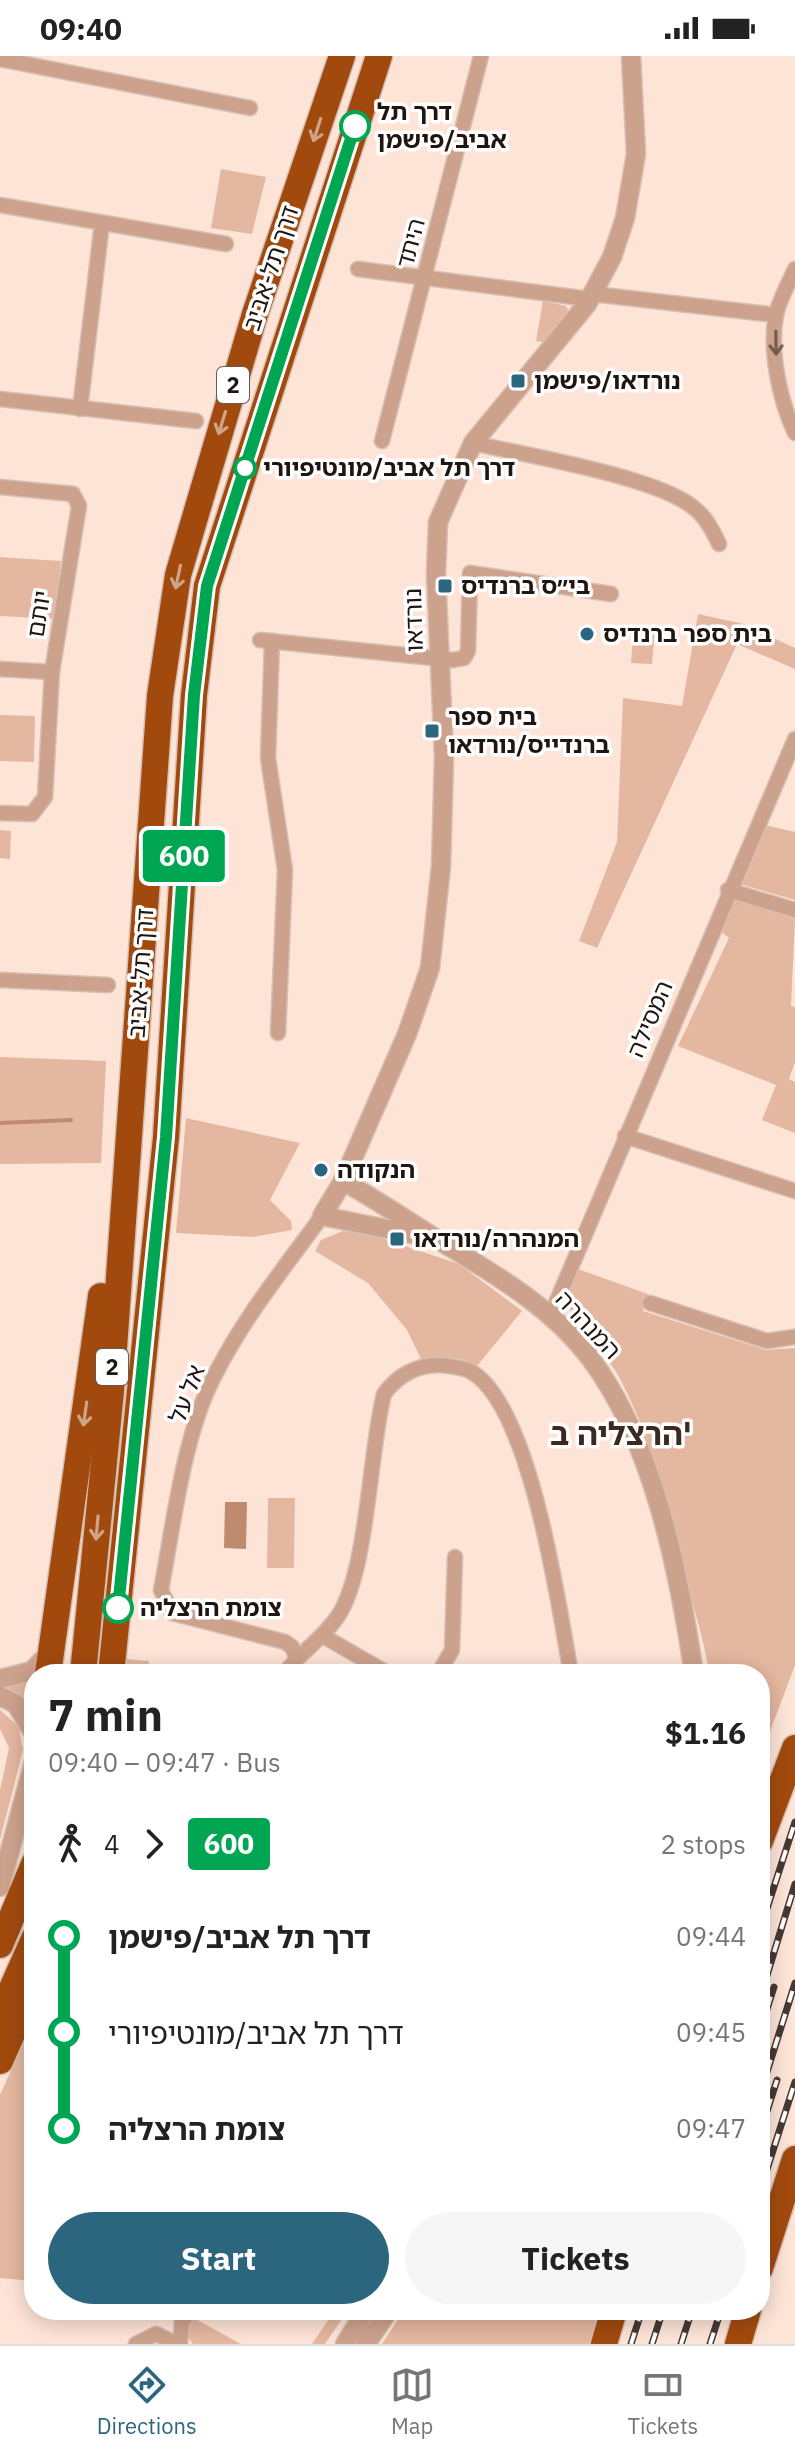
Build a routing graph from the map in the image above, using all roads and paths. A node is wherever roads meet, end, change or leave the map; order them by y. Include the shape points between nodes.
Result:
1 (342, 56) edge
2 (379, 56) edge
3 (481, 56) edge
4 (631, 56) edge
5 (0, 59) edge
6 (250, 108) dead end
7 (0, 205) edge
8 (102, 223) junction
9 (226, 244) dead end
10 (358, 269) dead end
11 (795, 269) edge
12 (425, 278) junction
13 (591, 297) junction
14 (776, 315) junction
15 (0, 399) edge
16 (80, 409) junction
17 (196, 421) dead end
18 (795, 433) edge
19 (382, 441) dead end
20 (473, 443) junction
21 (0, 487) edge
22 (719, 544) dead end
23 (611, 594) dead end
24 (439, 659) junction
25 (0, 669) edge
26 (52, 672) junction
27 (795, 739) edge
28 (0, 813) edge
29 (728, 890) junction
30 (795, 910) edge
31 (0, 980) edge
32 (108, 985) dead end
33 (278, 1033) dead end
34 (135, 1059) junction
35 (625, 1136) junction
36 (343, 1181) junction
37 (795, 1191) edge
38 (322, 1216) junction
39 (437, 1239) junction
40 (650, 1303) dead end
41 (550, 1317) junction
42 (795, 1337) edge
43 (455, 1557) dead end
44 (323, 1636) junction
45 (296, 1657) junction
46 (50, 1663) edge
47 (84, 1664) edge
48 (112, 1664) edge
49 (291, 1664) edge
50 (372, 1664) edge
51 (444, 1664) edge
52 (569, 1664) edge
53 (692, 1664) edge
54 (24, 1673) edge
55 (0, 1679) edge
56 (0, 1696) edge
57 (24, 1717) edge
58 (795, 1748) edge
59 (24, 1799) edge
60 (770, 1814) edge
61 (0, 1887) edge
62 (24, 1888) edge
63 (0, 1945) edge
64 (24, 1961) edge
65 (24, 2007) edge
66 (0, 2015) edge
67 (0, 2061) edge
68 (795, 2159) edge
69 (770, 2237) edge
70 (183, 2320) edge
71 (360, 2320) edge
72 (382, 2320) edge
73 (611, 2320) edge
74 (745, 2320) edge
75 (136, 2344) edge
76 (178, 2344) edge
77 (345, 2344) edge
78 (366, 2344) edge
79 (604, 2344) edge
80 (738, 2344) edge

1 -> 34 highway, דרך תל-אביב / 2 via 255,314 178,575 160,696
2 - 48 highway, דרך תל-אביב / 2 via 207,586 194,695 166,1137
3 - 12 street, היתד
4 - 13 street, נורדאו via 636,154 625,218
5 - 6 street
7 - 8 street
8 - 9 street
8 - 16 street
10 - 12 street
11 - 14 street
12 - 13 street
12 - 19 street, היתד
13 - 14 street
13 - 20 street, נורדאו
14 -> 18 street via 778,369
15 - 16 street
16 - 17 street
20 - 22 street via 669,494 694,507
20 - 24 street, נורדאו via 438,522
21 - 26 street, יותם via 78,498
23 - 24 street via 470,573 468,651 464,658
24 - 33 street via 266,640 268,758 285,870
24 - 36 street, נורדאו via 443,800 430,968
25 - 26 street
26 - 28 street, יותם via 45,797 32,814
27 - 29 street, המסילה
29 - 30 street
29 - 35 street, המסילה
31 - 32 street
34 -> 46 highway
34 -> 47 highway, דרך תל-אביב / 2
35 - 37 street
35 - 41 street, המסילה
36 - 38 street, נורדאו
36 - 39 street, המנהרה
38 - 39 street, המנהרה
38 - 45 street, אל על via 251,1312 208,1389 161,1590 172,1613 285,1642
39 - 41 street, המנהרה via 481,1263
40 - 42 street via 767,1341
41 - 53 street, המנהרה via 589,1355 624,1410 663,1529
43 - 51 street via 452,1650
44 - 45 street
44 - 50 street
44 - 52 street via 340,1614 356,1569 384,1394 393,1381 431,1365 471,1371 508,1417 529,1472
45 - 49 street
54 - 55 street
56 - 57 street via 16,1704
58 - 60 highway
59 - 61 street
62 - 63 highway
64 - 66 highway
65 - 67 highway
68 - 69 highway
70 - 76 street
71 - 77 street
72 - 78 street
73 - 79 highway
74 - 80 highway
75 - 76 street via 156,2334

